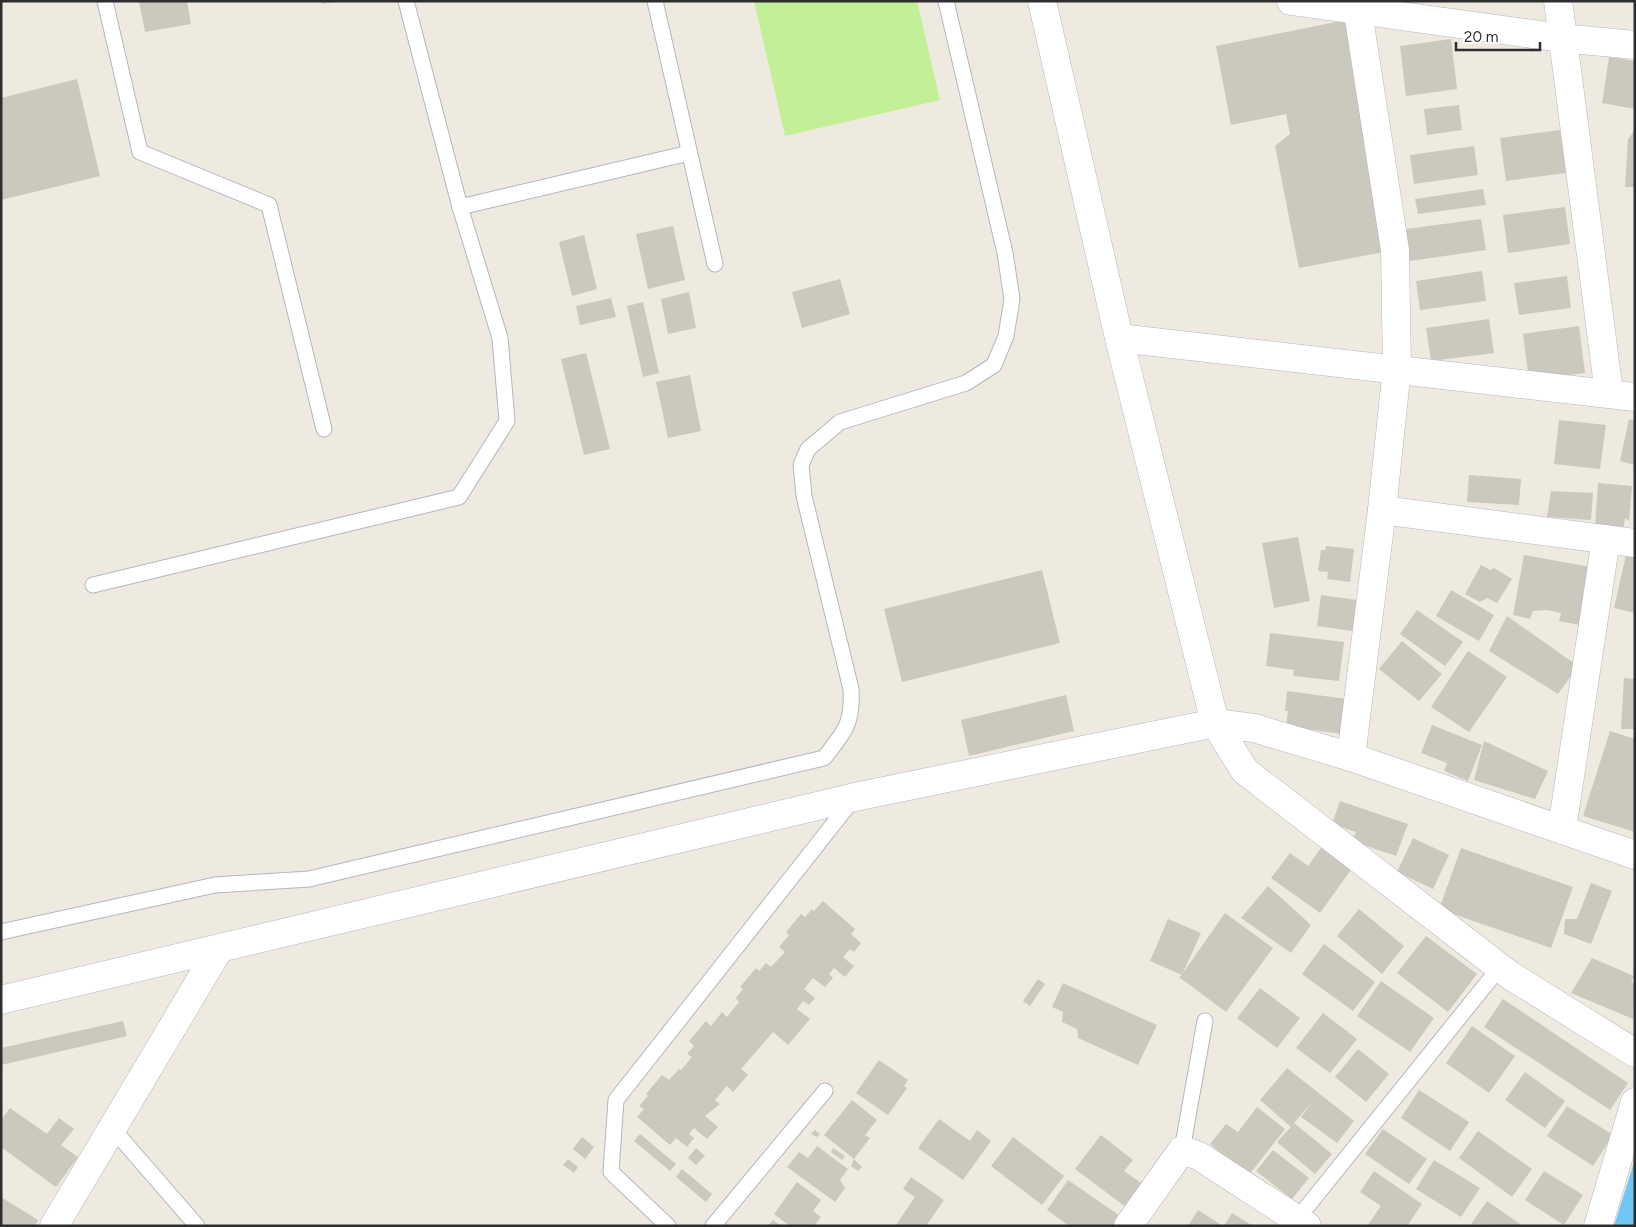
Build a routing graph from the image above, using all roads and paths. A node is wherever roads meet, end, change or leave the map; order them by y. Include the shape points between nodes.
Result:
1 (105, 1) edge
2 (406, 1) edge
3 (655, 1) edge
4 (946, 1) edge
5 (1042, 1) edge
6 (1291, 1) edge
7 (1558, 1) edge
8 (1358, 12) junction
9 (1561, 38) junction
10 (1635, 45) edge
11 (689, 153) junction
12 (460, 207) junction
13 (715, 264) dead end
14 (1119, 338) junction
15 (1396, 368) junction
16 (1622, 395) edge
17 (324, 429) dead end
18 (1382, 510) junction
19 (1606, 540) junction
20 (1635, 544) edge
21 (93, 585) dead end
22 (1215, 723) junction
23 (1351, 758) junction
24 (855, 797) junction
25 (1562, 828) junction
26 (1635, 855) edge
27 (1, 932) edge
28 (219, 949) junction
29 (1500, 967) junction
30 (1, 1000) edge
31 (1205, 1021) dead end
32 (1635, 1053) edge
33 (825, 1091) dead end
34 (1635, 1102) edge
35 (112, 1128) junction
36 (1182, 1150) junction
37 (1299, 1223) edge
38 (54, 1226) edge
39 (197, 1226) edge
40 (668, 1226) edge
41 (713, 1226) edge
42 (1128, 1226) edge
43 (1598, 1226) edge

1 - 17 lane via 140,152 268,205
2 - 12 lane
3 - 11 lane
4 - 27 lane via 1005,253 1012,299 1006,336 994,365 966,383 840,422 808,449 801,465 804,496 851,689 853,712 843,734 824,758 309,879 215,884
5 - 14 street
6 - 8 street
7 - 9 street
8 - 9 street
8 - 15 street via 1395,250
9 - 10 street
9 - 16 street
11 - 12 lane
11 - 13 lane
12 - 21 lane via 500,338 507,421 459,497
14 - 15 street
14 - 22 street
15 - 16 street
15 - 18 street
18 - 19 street
18 - 23 street
19 - 20 street
19 - 25 street
22 - 23 street via 1254,728
22 - 24 street
22 - 29 street via 1245,771
23 - 25 street
24 - 28 street
24 - 40 lane via 616,1100 610,1172
25 - 26 street
28 - 30 street
28 - 35 street
29 - 32 street
29 - 37 lane
31 - 36 lane
33 - 41 lane
34 - 43 street
35 - 38 street
35 - 39 lane
36 - 37 street via 1199,1156
36 - 42 street

